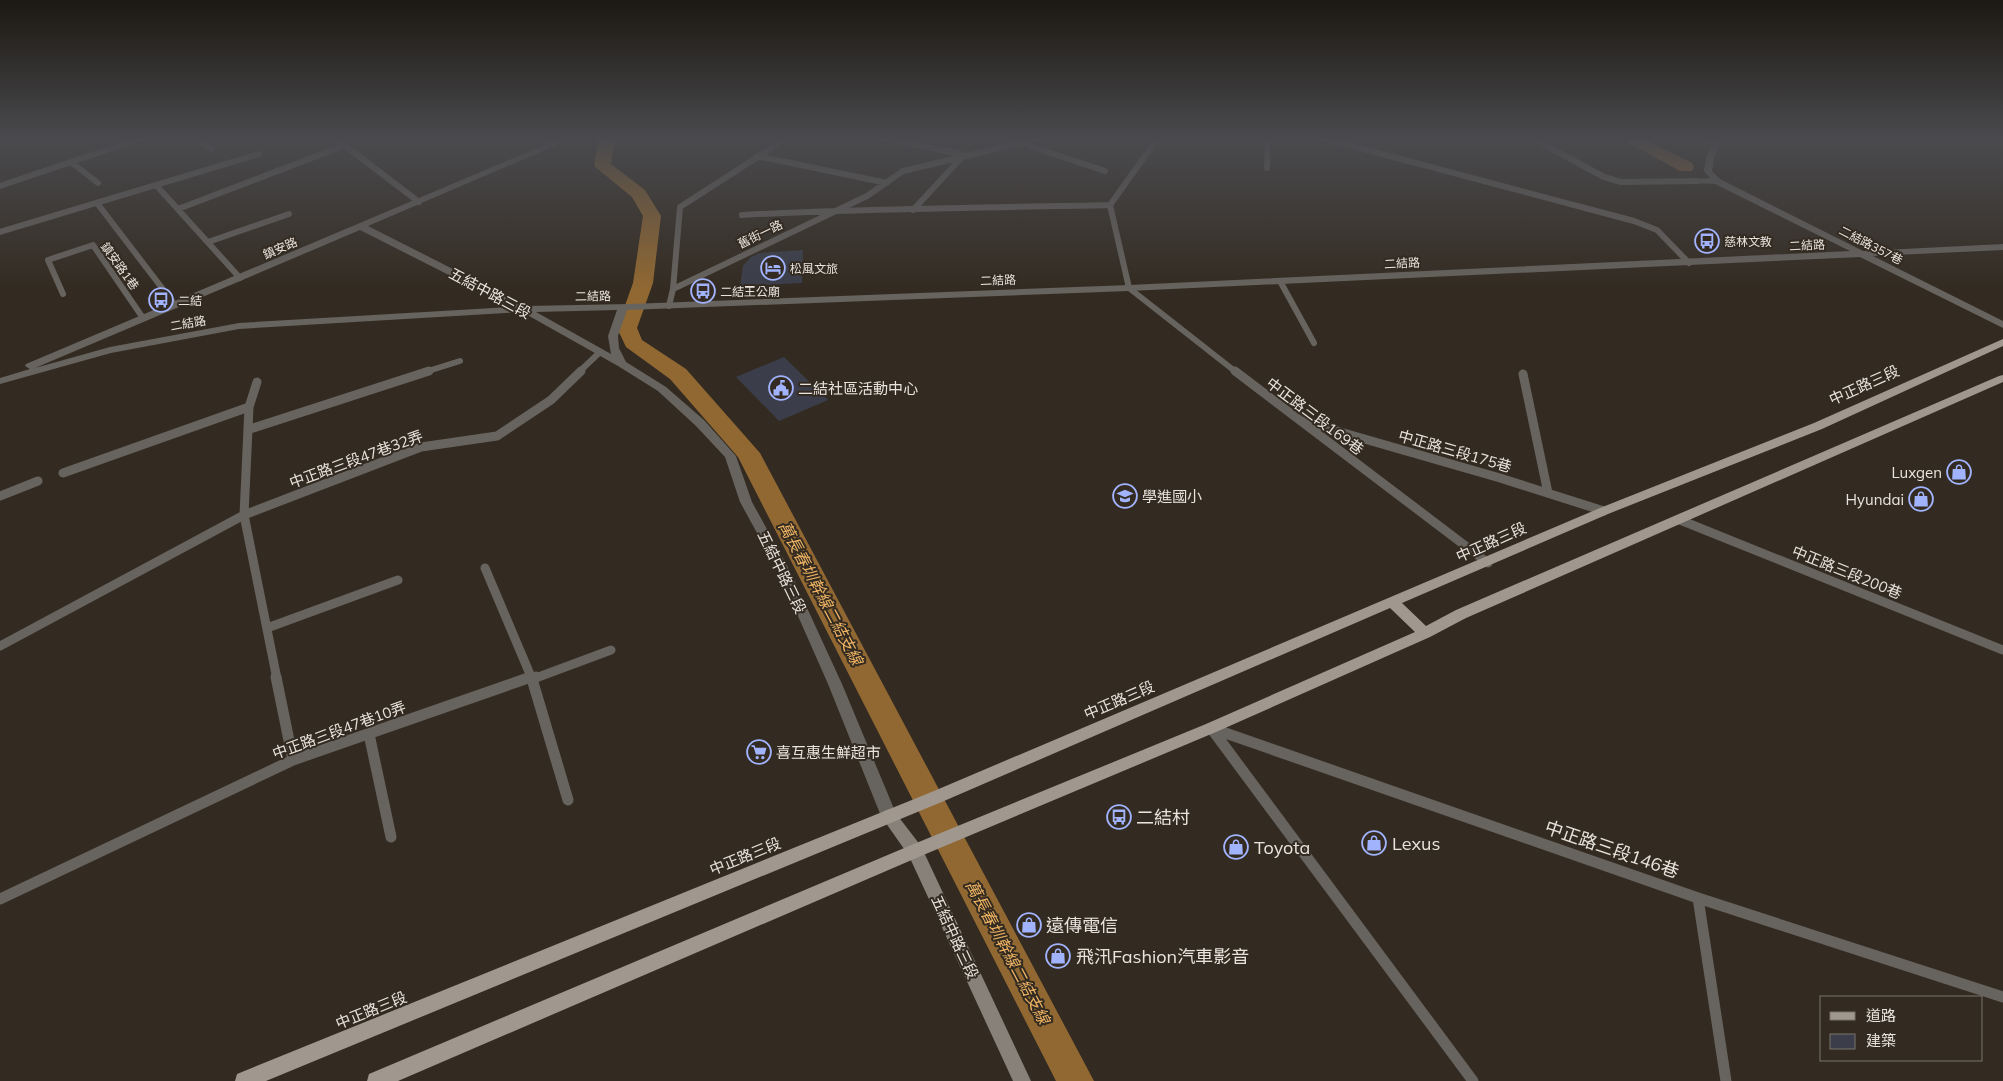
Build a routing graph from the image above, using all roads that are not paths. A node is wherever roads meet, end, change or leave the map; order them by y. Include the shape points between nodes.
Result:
1 (145, 188) edge
2 (159, 188) edge
3 (232, 188) edge
4 (401, 188) edge
5 (451, 188) edge
6 (708, 188) edge
7 (879, 188) edge
8 (933, 188) edge
9 (1122, 188) edge
10 (1512, 188) edge
11 (1733, 188) edge
12 (419, 202) junction
13 (97, 203) junction
14 (1110, 205) junction
15 (178, 209) junction
16 (840, 209) junction
17 (913, 210) junction
18 (289, 214) dead end
19 (742, 215) dead end
20 (362, 226) junction
21 (0, 232) edge
22 (208, 242) junction
23 (2003, 247) edge
24 (1863, 255) junction
25 (1689, 263) junction
26 (240, 278) junction
27 (1280, 281) junction
28 (1129, 288) junction
29 (672, 289) junction
30 (63, 294) dead end
31 (175, 305) junction
32 (669, 306) junction
33 (626, 308) junction
34 (524, 309) junction
35 (143, 318) junction
36 (2003, 326) edge
37 (2003, 342) edge
38 (1314, 343) dead end
39 (599, 353) junction
40 (460, 361) dead end
41 (622, 364) junction
42 (1523, 374) dead end
43 (2003, 378) edge
44 (0, 380) edge
45 (257, 382) dead end
46 (249, 407) junction
47 (1297, 420) junction
48 (250, 429) junction
49 (63, 472) dead end
50 (38, 481) dead end
51 (1548, 493) junction
52 (0, 496) edge
53 (1604, 511) junction
54 (244, 515) junction
55 (1680, 520) junction
56 (1488, 563) junction
57 (485, 568) dead end
58 (398, 580) dead end
59 (1393, 603) junction
60 (267, 628) junction
61 (1425, 633) junction
62 (0, 646) edge
63 (611, 650) dead end
64 (2003, 650) edge
65 (532, 679) junction
66 (1211, 728) junction
67 (369, 734) junction
68 (293, 760) junction
69 (568, 800) dead end
70 (889, 816) junction
71 (391, 837) dead end
72 (915, 851) junction
73 (1698, 898) junction
74 (0, 899) edge
75 (2003, 997) edge
76 (244, 1081) edge
77 (376, 1081) edge
78 (1022, 1081) edge
79 (1473, 1081) edge
80 (1726, 1081) edge

1 - 13 lane
2 - 15 lane
3 - 15 lane
4 - 12 lane
5 - 12 street, 鎮安路
6 - 29 lane via 680,207
7 - 16 lane, 舊街一路
8 - 17 lane
9 - 14 lane
10 - 25 lane via 1657,230
11 - 24 street, 二結路357巷
12 - 20 street, 鎮安路
13 - 21 lane
13 - 31 lane
14 - 17 lane
14 - 28 lane
15 - 22 lane
16 - 17 lane
16 - 19 lane
16 - 29 lane, 舊街一路
18 - 22 lane
20 - 26 street, 鎮安路
20 - 34 street, 五結中路三段
22 - 26 lane
23 - 24 street, 二結路
24 - 25 street, 二結路
24 - 36 street, 二結路357巷
25 - 27 street, 二結路
26 - 31 street, 鎮安路
27 - 28 street, 二結路
27 - 38 lane
28 - 32 street, 二結路
28 - 47 lane, 中正路三段169巷
29 - 32 lane
30 - 35 lane, 鎮安路1巷 via 48,260 93,245
31 - 35 street, 鎮安路
32 - 33 street, 二結路
33 - 34 street, 二結路
33 - 41 street via 614,329 612,347
34 - 39 street, 五結中路三段
34 - 44 street, 二結路 via 239,326 110,350
35 - 44 street, 鎮安路
37 - 53 main road, 中正路三段 via 1818,426
39 - 41 street, 五結中路三段
39 - 54 lane, 中正路三段47巷32弄 via 551,400 497,436 421,447
40 - 48 lane
41 - 70 street, 五結中路三段 via 662,389 730,456 746,502 785,573
42 - 51 lane
43 - 55 main road
45 - 46 lane
46 - 48 lane
46 - 49 lane
47 - 51 lane, 中正路三段175巷
47 - 56 lane, 中正路三段169巷
48 - 54 lane
50 - 52 lane
51 - 53 lane, 中正路三段175巷
53 - 56 main road, 中正路三段
54 - 60 lane
54 - 62 lane, 中正路三段47巷32弄
55 - 61 main road via 1461,614
55 - 64 lane, 中正路三段200巷
56 - 59 main road, 中正路三段
57 - 65 lane
58 - 60 lane
59 - 61 main road
59 - 70 main road, 中正路三段
60 - 68 lane
61 - 66 main road
63 - 65 lane, 中正路三段47巷10弄
65 - 67 lane, 中正路三段47巷10弄
65 - 69 lane
66 - 72 main road
66 - 73 lane, 中正路三段146巷
66 - 79 lane
67 - 68 lane, 中正路三段47巷10弄
67 - 71 lane
68 - 74 lane, 中正路三段47巷10弄
70 - 72 street, 五結中路三段
70 - 76 main road, 中正路三段
72 - 77 main road
72 - 78 street, 五結中路三段
73 - 75 lane, 中正路三段146巷
73 - 80 lane

